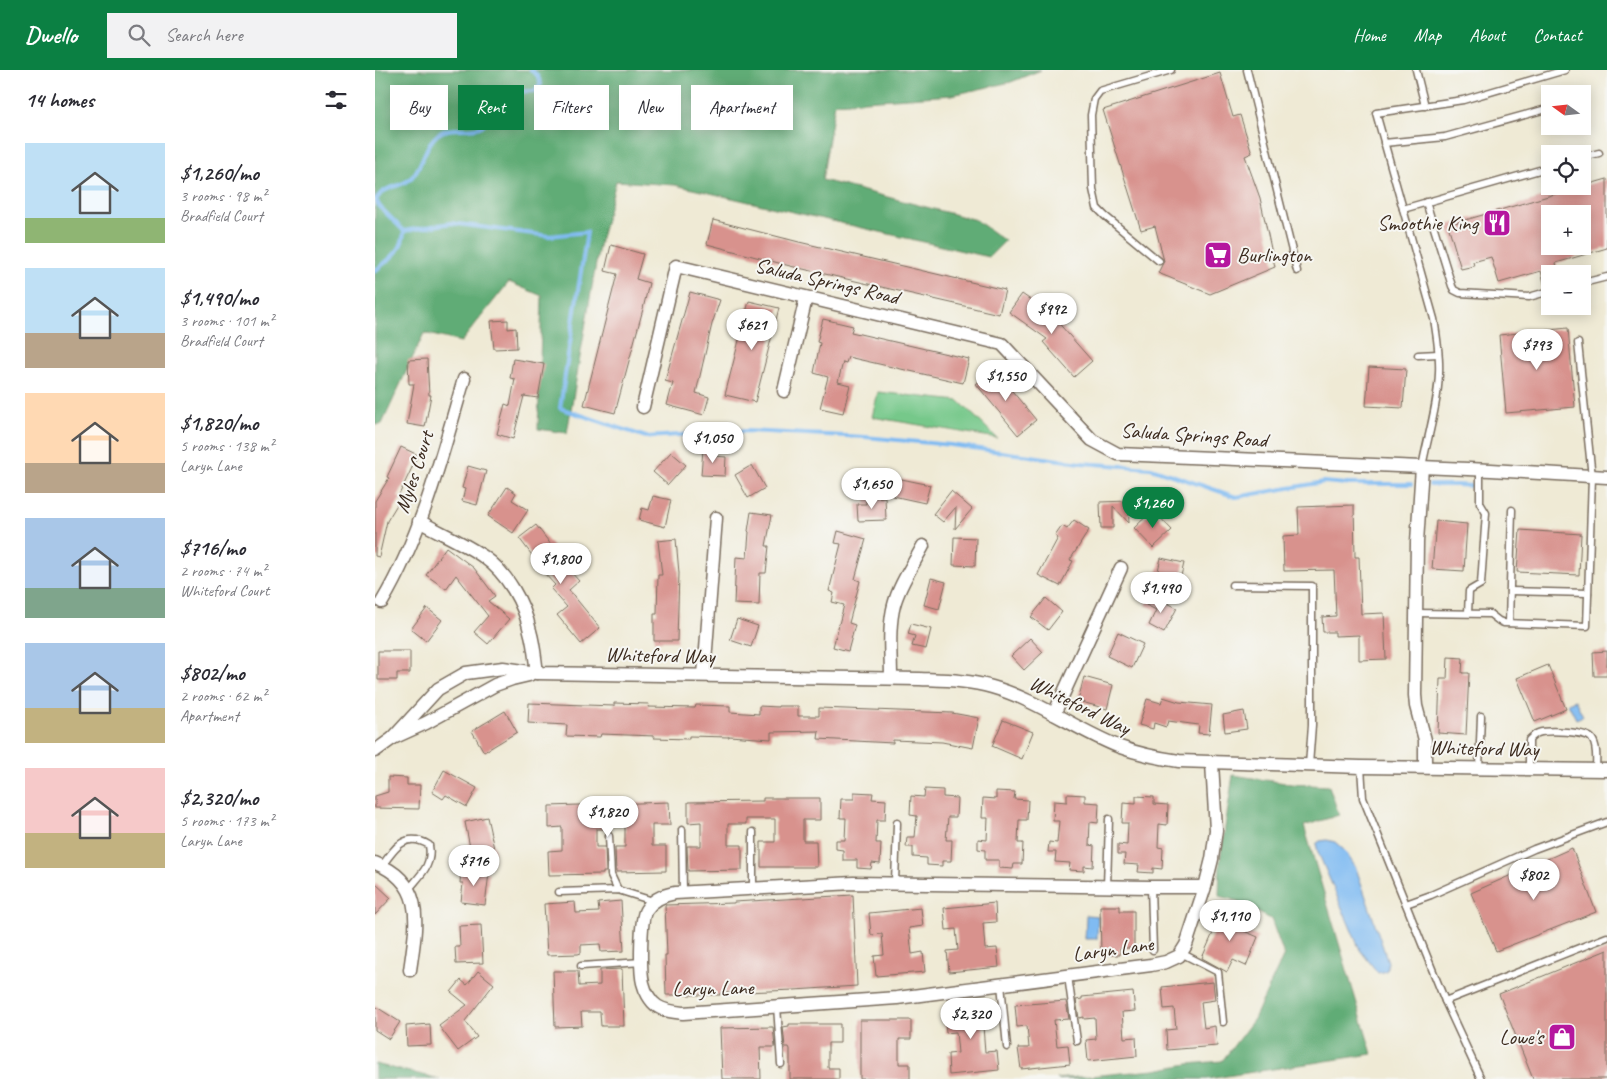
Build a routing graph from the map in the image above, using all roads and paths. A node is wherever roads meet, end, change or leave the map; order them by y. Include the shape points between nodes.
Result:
1 (1171, 70) edge
2 (1247, 70) edge
3 (1416, 70) edge
4 (1565, 70) edge
5 (1425, 106) junction
6 (1541, 110) edge
7 (1384, 144) junction
8 (1599, 153) dead end
9 (1591, 156) edge
10 (1541, 170) edge
11 (1426, 202) junction
12 (1403, 209) junction
13 (1159, 261) dead end
14 (1297, 271) dead end
15 (1607, 277) edge
16 (1591, 281) edge
17 (1541, 294) edge
18 (806, 298) junction
19 (1578, 344) dead end
20 (1438, 354) junction
21 (1418, 356) dead end
22 (464, 379) dead end
23 (784, 391) dead end
24 (643, 407) dead end
25 (1421, 467) junction
26 (1480, 470) junction
27 (1592, 477) junction
28 (1607, 477) edge
29 (1512, 510) dead end
30 (716, 518) dead end
31 (419, 521) junction
32 (923, 546) dead end
33 (1121, 568) dead end
34 (1232, 585) dead end
35 (1510, 591) junction
36 (1588, 593) junction
37 (382, 602) dead end
38 (1415, 613) junction
39 (1468, 613) junction
40 (1509, 623) junction
41 (537, 673) junction
42 (704, 675) junction
43 (891, 678) junction
44 (1054, 714) junction
45 (1481, 716) dead end
46 (393, 738) junction
47 (375, 750) edge
48 (1212, 763) junction
49 (1309, 766) junction
50 (1361, 767) junction
51 (1425, 767) junction
52 (1479, 768) junction
53 (1529, 769) junction
54 (1601, 770) edge
55 (1109, 819) dead end
56 (1607, 822) edge
57 (897, 823) dead end
58 (681, 830) dead end
59 (753, 832) dead end
60 (609, 836) dead end
61 (378, 864) edge
62 (895, 883) junction
63 (1107, 887) junction
64 (1151, 887) junction
65 (1205, 887) junction
66 (753, 888) junction
67 (407, 890) junction
68 (617, 890) junction
69 (559, 892) dead end
70 (683, 892) junction
71 (653, 901) junction
72 (1406, 904) junction
73 (1607, 937) edge
74 (1153, 950) dead end
75 (1181, 953) junction
76 (642, 962) junction
77 (581, 966) dead end
78 (410, 970) dead end
79 (1068, 976) junction
80 (1001, 984) junction
81 (1445, 1001) junction
82 (777, 1006) junction
83 (1223, 1022) dead end
84 (1077, 1041) dead end
85 (1007, 1047) dead end
86 (781, 1064) dead end
87 (1481, 1079) edge

1 - 13 lane via 1100,91 1094,99 1091,115 1093,189 1097,208
2 - 14 lane
3 - 5 lane
4 - 5 lane via 1463,100
5 - 7 lane via 1376,113
6 - 7 lane via 1445,137
7 - 12 lane
8 - 9 lane
10 - 11 lane
11 - 12 lane
11 - 17 lane via 1454,290 1529,297
12 - 20 lane via 1434,319
15 - 16 lane
18 - 23 street
18 - 24 street, Saluda Springs Road via 675,266
18 - 25 street, Saluda Springs Road via 1002,344 1092,440 1118,454
19 - 27 lane
20 - 21 lane
20 - 25 lane via 1437,391
22 - 31 street, Myles Court
25 - 26 street, Saluda Springs Road
25 - 38 street
26 - 27 street, Saluda Springs Road
26 - 39 lane via 1480,503 1486,513 1481,584 1469,591
27 - 28 street, Saluda Springs Road
27 - 36 lane
29 - 35 lane
30 - 42 street
31 - 37 street, Myles Court via 398,575
31 - 41 street via 483,556 505,577 528,622
32 - 43 street via 894,606
33 - 44 street
34 - 49 lane via 1312,586
35 - 36 lane
35 - 40 lane
36 - 40 lane via 1587,626
38 - 39 lane
38 - 51 street via 1415,695 1425,740
39 - 40 lane via 1489,614
41 - 42 street, Whiteford Way
41 - 46 street, Whiteford Way via 495,685
41 - 46 street, Whiteford Way via 503,668 466,673 438,689
42 - 43 street, Whiteford Way
43 - 44 street, Whiteford Way via 945,680 991,687
44 - 48 street, Whiteford Way via 1134,752 1179,761
45 - 52 lane
46 - 47 street, Whiteford Way
48 - 49 street, Whiteford Way
48 - 65 street, Laryn Lane via 1216,830
49 - 50 street, Whiteford Way
50 - 51 street, Whiteford Way
50 - 72 lane via 1363,798
51 - 52 street, Whiteford Way
52 - 53 street, Whiteford Way
53 - 54 street, Whiteford Way
53 - 54 lane via 1529,740 1538,733 1551,732 1590,736
55 - 63 lane
56 - 72 lane via 1534,849
57 - 62 lane
58 - 70 lane
59 - 66 lane
60 - 68 lane via 611,875
61 - 67 street via 404,883
61 - 67 lane via 402,842 412,839 429,845 428,866
62 - 63 street
62 - 66 street
63 - 64 street
64 - 65 street
64 - 74 lane
65 - 75 street, Laryn Lane
66 - 70 street
67 - 78 street via 416,913
68 - 69 lane
68 - 71 lane
70 - 71 street via 663,895
71 - 76 street, Laryn Lane via 642,921
72 - 81 lane
73 - 81 lane
75 - 79 street, Laryn Lane via 1166,962
75 - 83 lane via 1218,972
76 - 77 lane
76 - 82 street, Laryn Lane via 647,994 656,1006 668,1011 683,1013
79 - 80 street, Laryn Lane
79 - 84 lane
80 - 82 street, Laryn Lane via 897,998
80 - 85 lane
81 - 87 lane
82 - 86 lane

